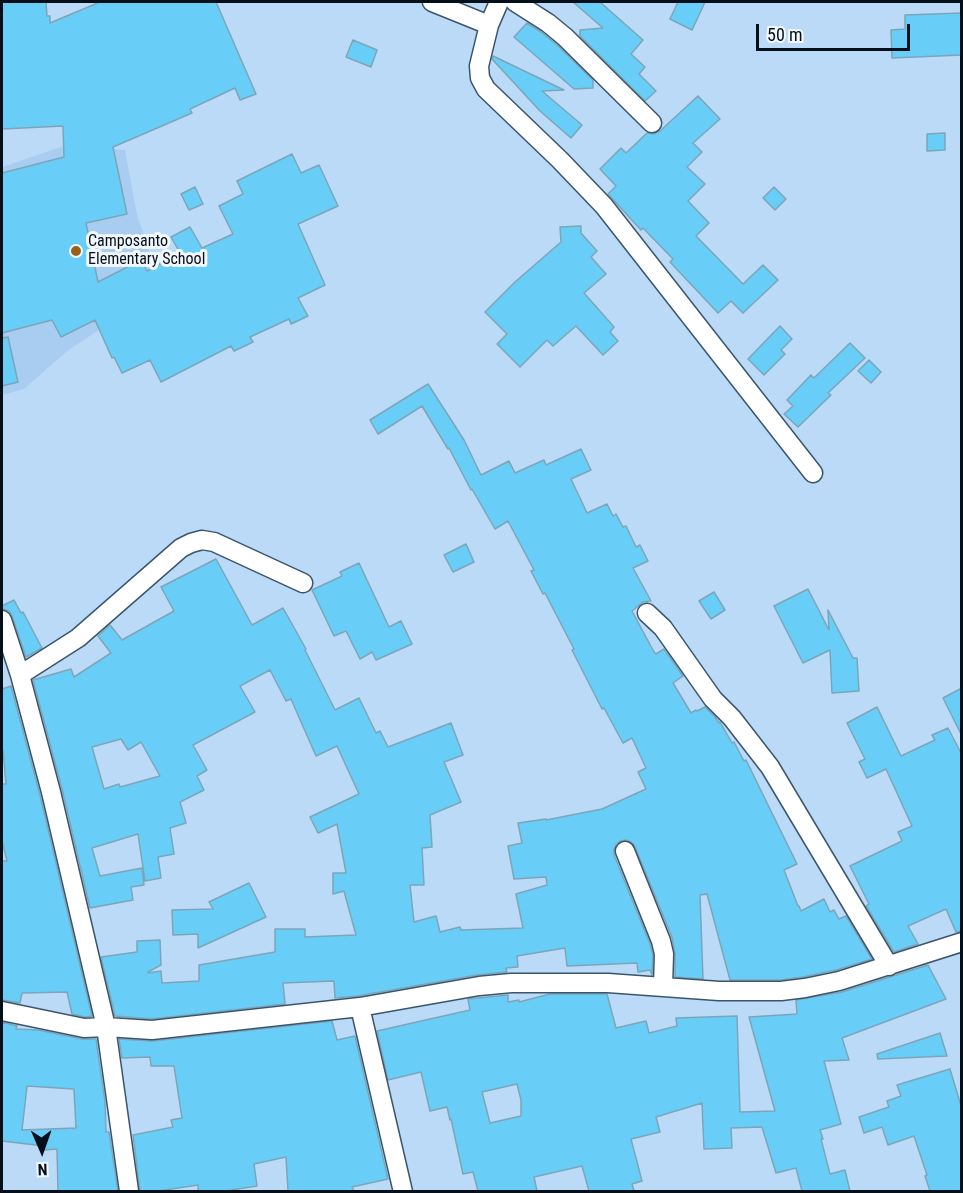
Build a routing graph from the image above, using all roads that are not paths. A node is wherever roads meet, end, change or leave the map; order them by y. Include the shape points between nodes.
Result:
1 (432, 2) edge
2 (500, 2) edge
3 (515, 2) edge
4 (489, 26) junction
5 (652, 123) dead end
6 (813, 473) dead end
7 (303, 584) dead end
8 (647, 613) dead end
9 (2, 620) edge
10 (20, 675) junction
11 (625, 851) dead end
12 (962, 942) edge
13 (889, 966) junction
14 (663, 987) junction
15 (360, 1007) junction
16 (2, 1011) edge
17 (106, 1028) junction
18 (129, 1191) edge
19 (403, 1191) edge

1 - 4 street
2 - 4 street
3 - 5 street via 565,37
4 - 6 street via 479,66 486,89 604,206
7 - 10 street via 214,542 191,543 78,638
8 - 13 street via 663,628 713,699 770,767
9 - 10 street
10 - 17 street
11 - 14 street via 661,941
12 - 13 street
13 - 14 street via 839,981 782,991
14 - 15 street via 511,983
15 - 17 street via 152,1030
15 - 19 street
16 - 17 street via 84,1028
17 - 18 street

